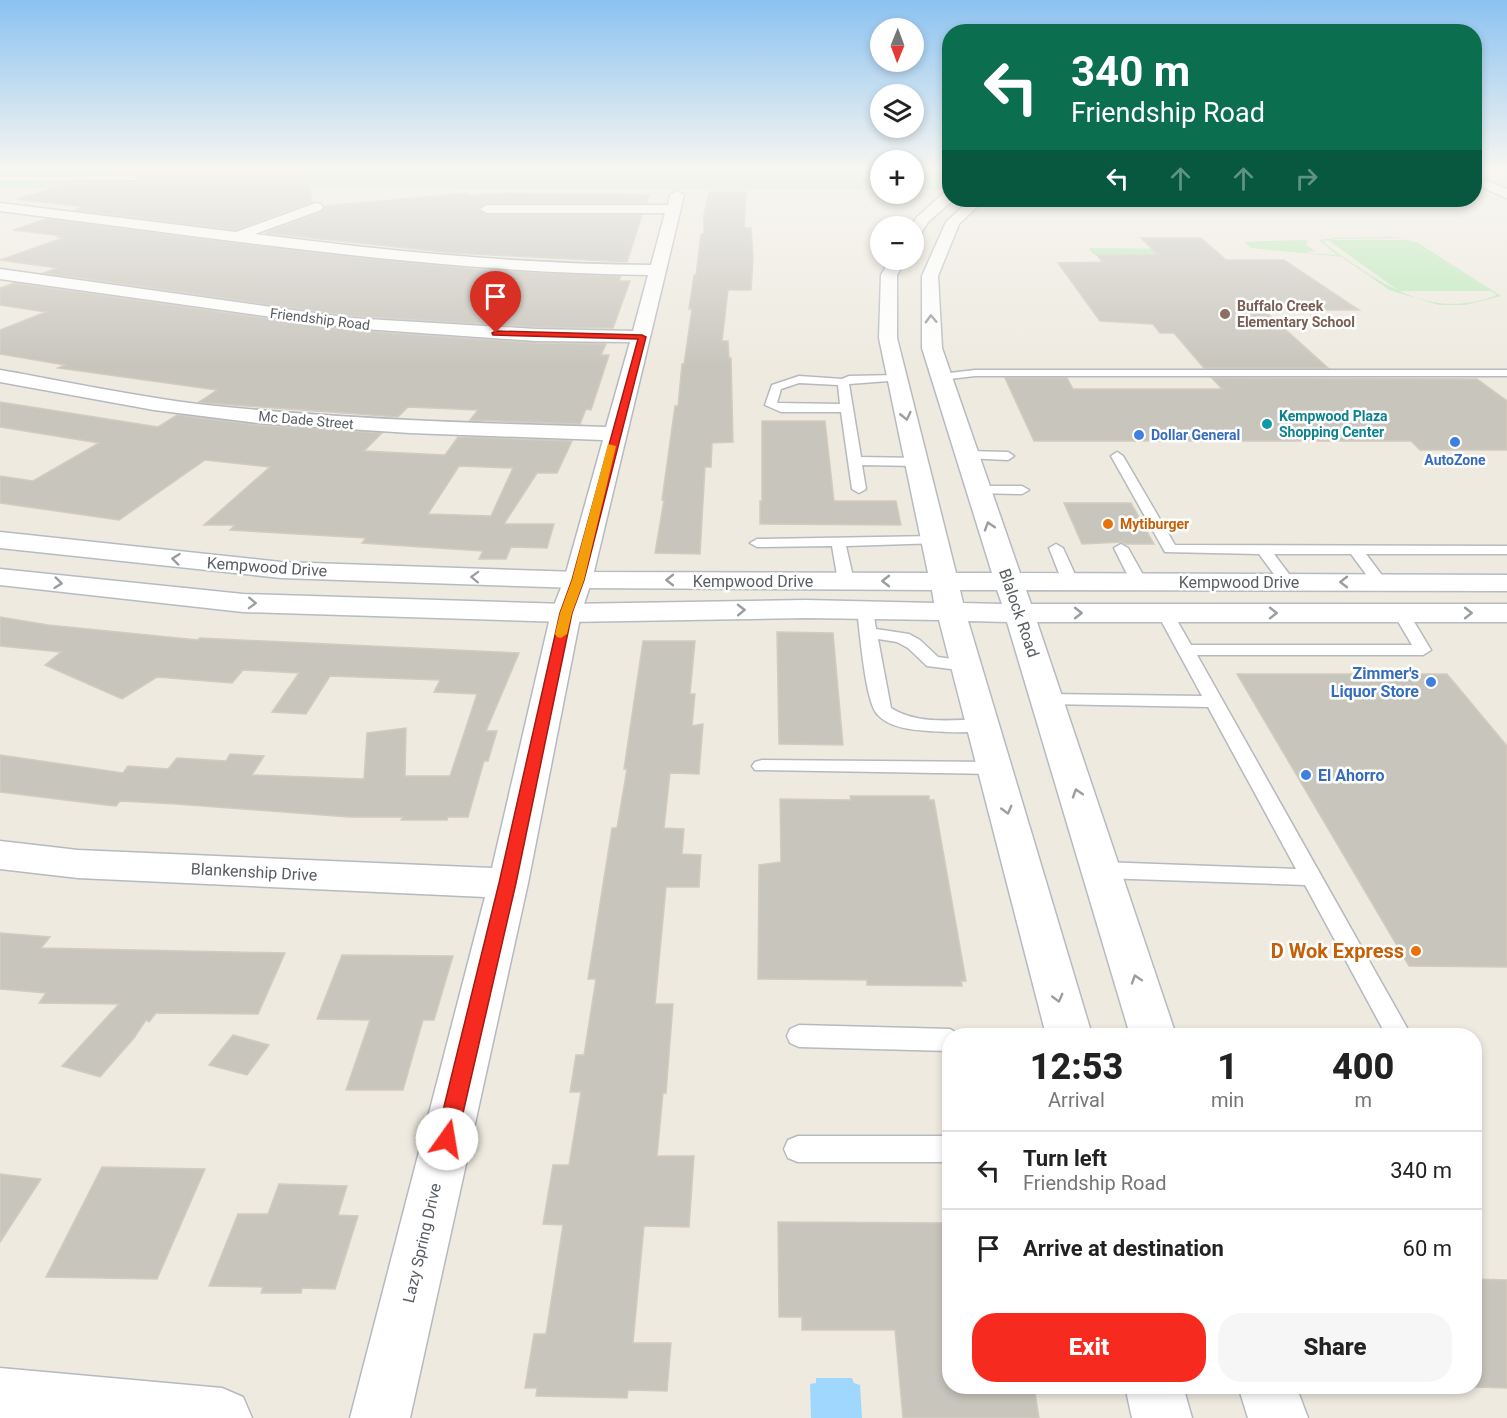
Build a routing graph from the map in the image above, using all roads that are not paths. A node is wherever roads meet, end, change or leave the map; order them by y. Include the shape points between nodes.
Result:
1 (214, 233) edge
2 (245, 233) edge
3 (668, 233) edge
4 (948, 233) edge
5 (237, 236) junction
6 (659, 270) junction
7 (892, 270) edge
8 (0, 273) edge
9 (642, 337) junction
10 (911, 344) junction
11 (1507, 373) edge
12 (0, 376) edge
13 (941, 377) junction
14 (898, 378) junction
15 (844, 382) junction
16 (847, 408) junction
17 (615, 434) junction
18 (967, 455) junction
19 (1008, 456) dead end
20 (1117, 456) dead end
21 (855, 461) junction
22 (917, 462) junction
23 (859, 489) dead end
24 (978, 490) junction
25 (1022, 490) dead end
26 (0, 540) edge
27 (935, 540) junction
28 (838, 542) junction
29 (757, 543) dead end
30 (1056, 548) dead end
31 (1121, 549) dead end
32 (1263, 549) junction
33 (1355, 549) junction
34 (1507, 550) edge
35 (0, 577) edge
36 (846, 581) junction
37 (1008, 581) junction
38 (1070, 581) junction
39 (1139, 582) junction
40 (1287, 582) junction
41 (1379, 582) junction
42 (1507, 583) edge
43 (572, 596) junction
44 (948, 596) junction
45 (1019, 613) junction
46 (1165, 613) junction
47 (1401, 613) junction
48 (1507, 613) edge
49 (867, 622) junction
50 (1185, 650) junction
51 (967, 666) junction
52 (1047, 699) junction
53 (1215, 702) junction
54 (983, 725) junction
55 (762, 766) dead end
56 (995, 768) junction
57 (0, 855) edge
58 (1101, 870) junction
59 (1311, 877) junction
60 (508, 883) junction
61 (1067, 1028) edge
62 (1152, 1028) edge
63 (1395, 1028) edge
64 (799, 1036) dead end
65 (942, 1040) edge
66 (798, 1149) dead end
67 (942, 1149) edge
68 (1156, 1394) edge
69 (1270, 1394) edge
70 (0, 1398) edge
71 (222, 1418) edge
72 (380, 1418) edge
73 (1162, 1418) edge
74 (1278, 1418) edge

1 - 5 main road
2 - 5 main road
3 - 6 main road, Lazy Spring Drive
10 -> 4 main road, Blalock Road via 930,276
5 - 6 main road via 480,264
6 - 9 main road, Lazy Spring Drive
7 - 10 main road, Blalock Road via 889,275
8 - 9 main road, Friendship Road via 350,324
9 - 17 main road, Lazy Spring Drive
10 - 13 main road, Blalock Road
10 - 14 main road, Blalock Road
11 - 13 lane via 975,372
12 - 17 main road, Mc Dade Street via 204,411 298,420 429,429
13 - 14 main road
13 - 18 main road, Blalock Road
14 - 15 lane
14 -> 22 main road, Blalock Road
15 - 16 lane
15 - 16 lane via 782,383 776,387 771,405
16 - 21 lane
17 - 43 main road, Lazy Spring Drive
18 - 19 lane
18 - 24 main road, Blalock Road
20 - 32 lane via 1170,549
21 - 22 lane
21 - 23 lane
22 - 27 main road, Blalock Road
24 - 25 lane
37 -> 24 main road, Blalock Road
43 -> 26 main road, Kempwood Drive
27 - 28 lane
27 - 44 main road, Blalock Road
28 - 29 lane
28 - 36 lane
30 - 38 lane
31 - 39 lane
32 - 33 lane
32 - 40 lane
33 - 34 lane
33 - 41 lane
35 -> 43 main road, Kempwood Drive via 243,603
36 -> 43 main road, Kempwood Drive
44 -> 36 main road, Kempwood Drive
37 - 38 main road, Kempwood Drive
37 - 44 main road, Kempwood Drive
37 - 45 main road, Blalock Road
38 - 39 main road, Kempwood Drive
39 - 40 main road, Kempwood Drive
41 -> 40 main road, Kempwood Drive
41 - 42 main road, Kempwood Drive
41 - 47 main road
43 -> 49 main road, Kempwood Drive
43 - 60 main road, Lazy Spring Drive
44 - 45 main road, Kempwood Drive
44 - 49 main road, Kempwood Drive
44 - 51 main road, Blalock Road
45 -> 46 main road, Kempwood Drive
45 - 52 main road, Blalock Road
46 -> 47 main road, Kempwood Drive
46 - 50 lane
47 -> 48 main road, Kempwood Drive
47 - 50 lane via 1423,651
49 - 51 lane via 914,644 933,662
49 - 54 lane via 884,711 902,720 926,724
50 - 53 lane
51 - 54 main road, Blalock Road
52 - 53 lane
58 -> 52 main road, Blalock Road
53 - 59 lane
54 - 56 main road, Blalock Road
55 - 56 lane
56 -> 61 main road, Blalock Road
57 - 60 main road, Blankenship Drive via 78,864
58 - 59 lane
62 -> 58 main road, Blalock Road
59 - 63 lane
60 - 72 main road, Lazy Spring Drive
64 - 65 lane
66 - 67 lane
68 - 73 main road
69 - 74 main road
70 - 71 main road

